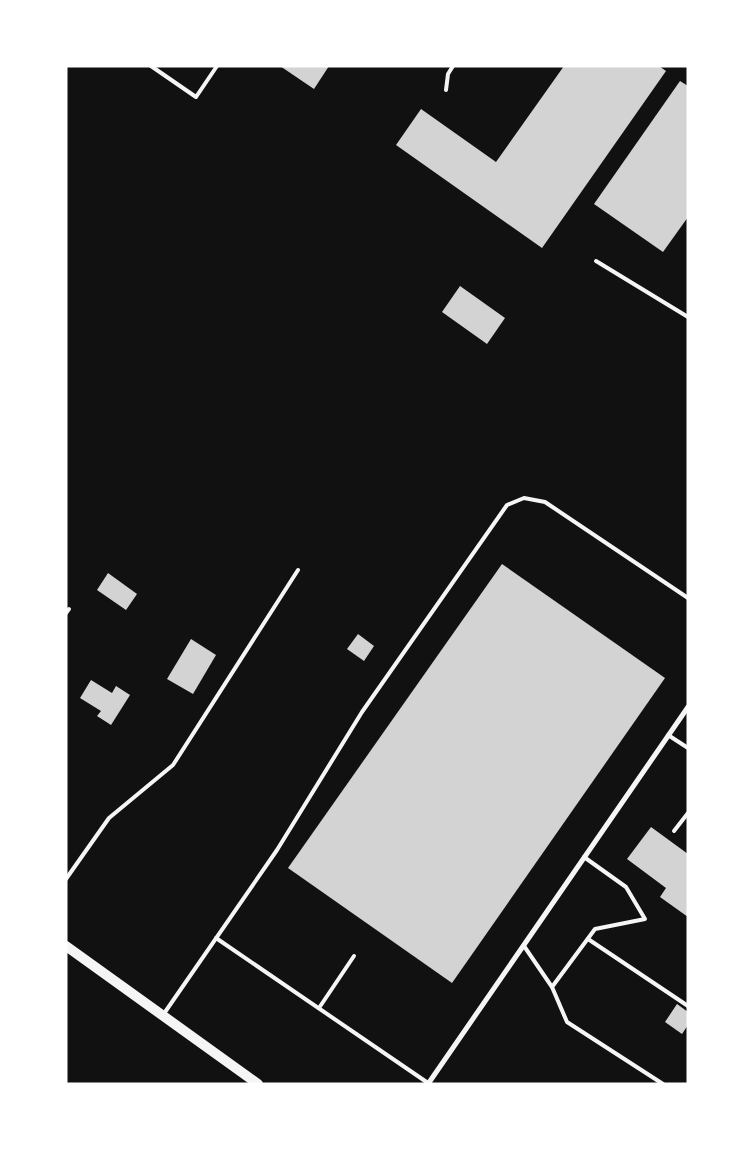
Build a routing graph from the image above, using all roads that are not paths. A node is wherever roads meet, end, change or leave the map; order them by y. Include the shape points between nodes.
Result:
1 (151, 66) edge
2 (217, 66) edge
3 (453, 66) edge
4 (446, 90) dead end
5 (596, 261) dead end
6 (688, 317) edge
7 (298, 570) dead end
8 (688, 598) edge
9 (688, 707) edge
10 (668, 736) junction
11 (688, 748) edge
12 (688, 813) edge
13 (674, 831) dead end
14 (584, 857) junction
15 (66, 879) edge
16 (216, 938) junction
17 (588, 939) junction
18 (66, 946) edge
19 (524, 946) junction
20 (354, 956) dead end
21 (552, 987) junction
22 (688, 1006) edge
23 (319, 1008) junction
24 (162, 1015) junction
25 (258, 1084) edge
26 (428, 1084) edge
27 (663, 1084) edge

1 - 2 lane via 196,98
3 - 4 lane via 448,74
5 - 6 lane
7 - 15 lane via 173,765 109,818
8 - 16 lane via 545,502 524,498 507,505 367,704 277,850
9 - 10 street
10 - 11 lane
10 - 14 street
12 - 13 lane
14 - 17 lane via 626,887 645,919 595,929
14 - 19 street
16 - 23 lane
16 - 24 lane
17 - 21 lane
17 - 22 lane
18 - 24 main road
19 - 21 lane
19 - 26 street
20 - 23 lane
21 - 27 lane via 567,1022
23 - 26 lane
24 - 25 main road

